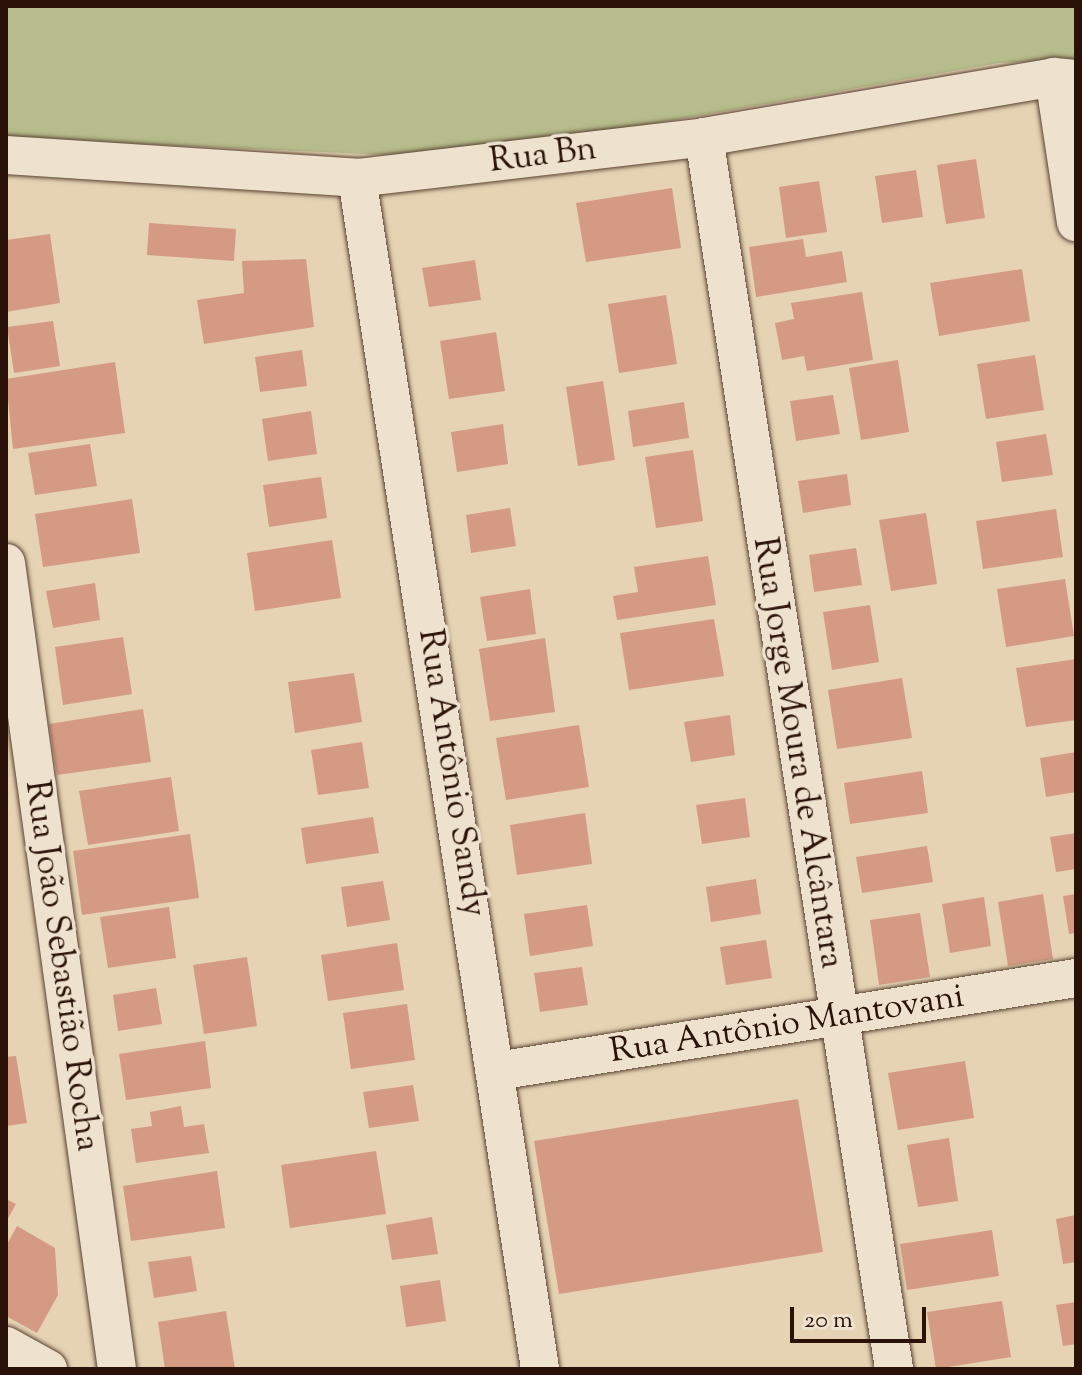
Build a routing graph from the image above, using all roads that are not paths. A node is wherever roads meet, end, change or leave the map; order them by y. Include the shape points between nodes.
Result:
1 (1065, 78) edge
2 (704, 137) junction
3 (6, 155) edge
4 (357, 178) junction
5 (1076, 222) edge
6 (6, 563) edge
7 (1076, 978) edge
8 (837, 1018) junction
9 (497, 1071) junction
10 (6, 1346) edge
11 (48, 1369) edge
12 (117, 1369) edge
13 (540, 1369) edge
14 (894, 1369) edge

1 - 2 street, Rua Bn
1 - 5 street
2 - 4 street, Rua Bn
2 - 8 street, Rua Jorge Moura de Alcântara
3 - 4 street, Rua Bn
4 - 9 street, Rua Antônio Sandy
6 - 12 street, Rua João Sebastião Rocha
7 - 8 street, Rua Antônio Mantovani
8 - 9 street, Rua Antônio Mantovani
8 - 14 street, Rua Jorge Moura de Alcântara
9 - 13 street, Rua Antônio Sandy
10 - 11 street

